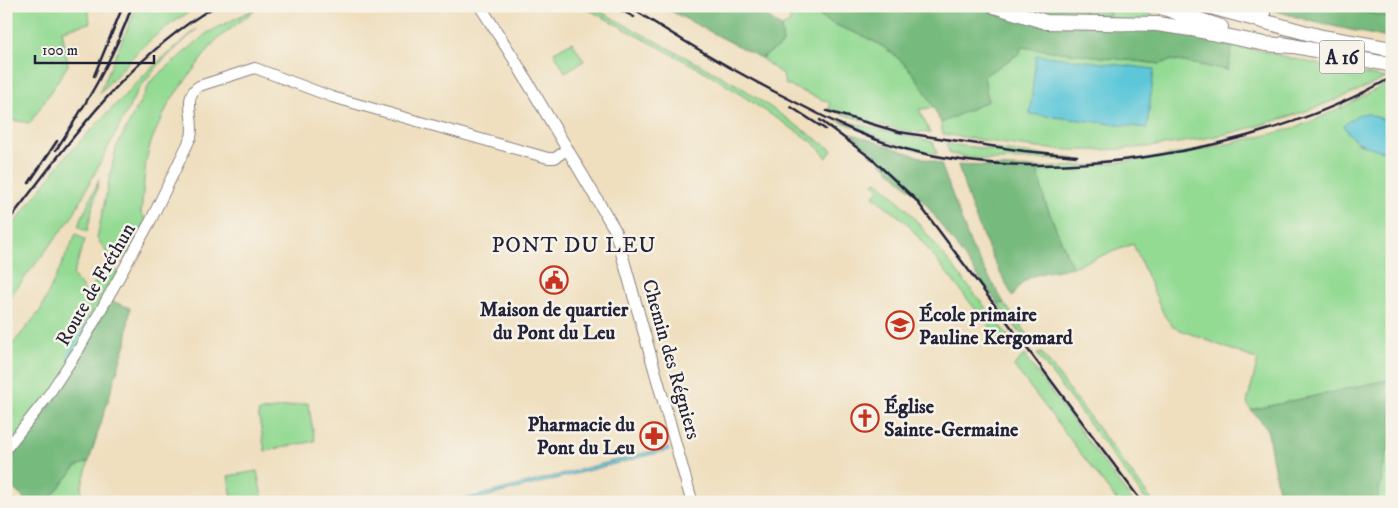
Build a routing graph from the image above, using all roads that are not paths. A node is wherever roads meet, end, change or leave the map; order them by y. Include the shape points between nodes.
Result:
1 (474, 6) edge
2 (480, 6) edge
3 (1158, 6) edge
4 (1207, 6) edge
5 (1240, 6) edge
6 (1001, 7) edge
7 (1292, 46) junction
8 (506, 47) junction
9 (1392, 48) edge
10 (1392, 65) edge
11 (568, 150) junction
12 (6, 449) edge
13 (692, 502) edge

1 - 8 main road
2 - 8 main road
3 - 7 highway, A 16
4 - 9 highway, A 16 via 1322,37
5 - 9 highway
6 - 7 highway via 1046,22 1157,24
7 - 10 highway, A 16
8 - 11 main road, Chemin des Régniers
11 - 12 street, Route de Fréthun via 555,158 548,158 332,97 252,68 195,88 189,98 194,124 188,144 150,222 83,342 53,389
11 - 13 main road, Chemin des Régniers via 609,217 620,243

